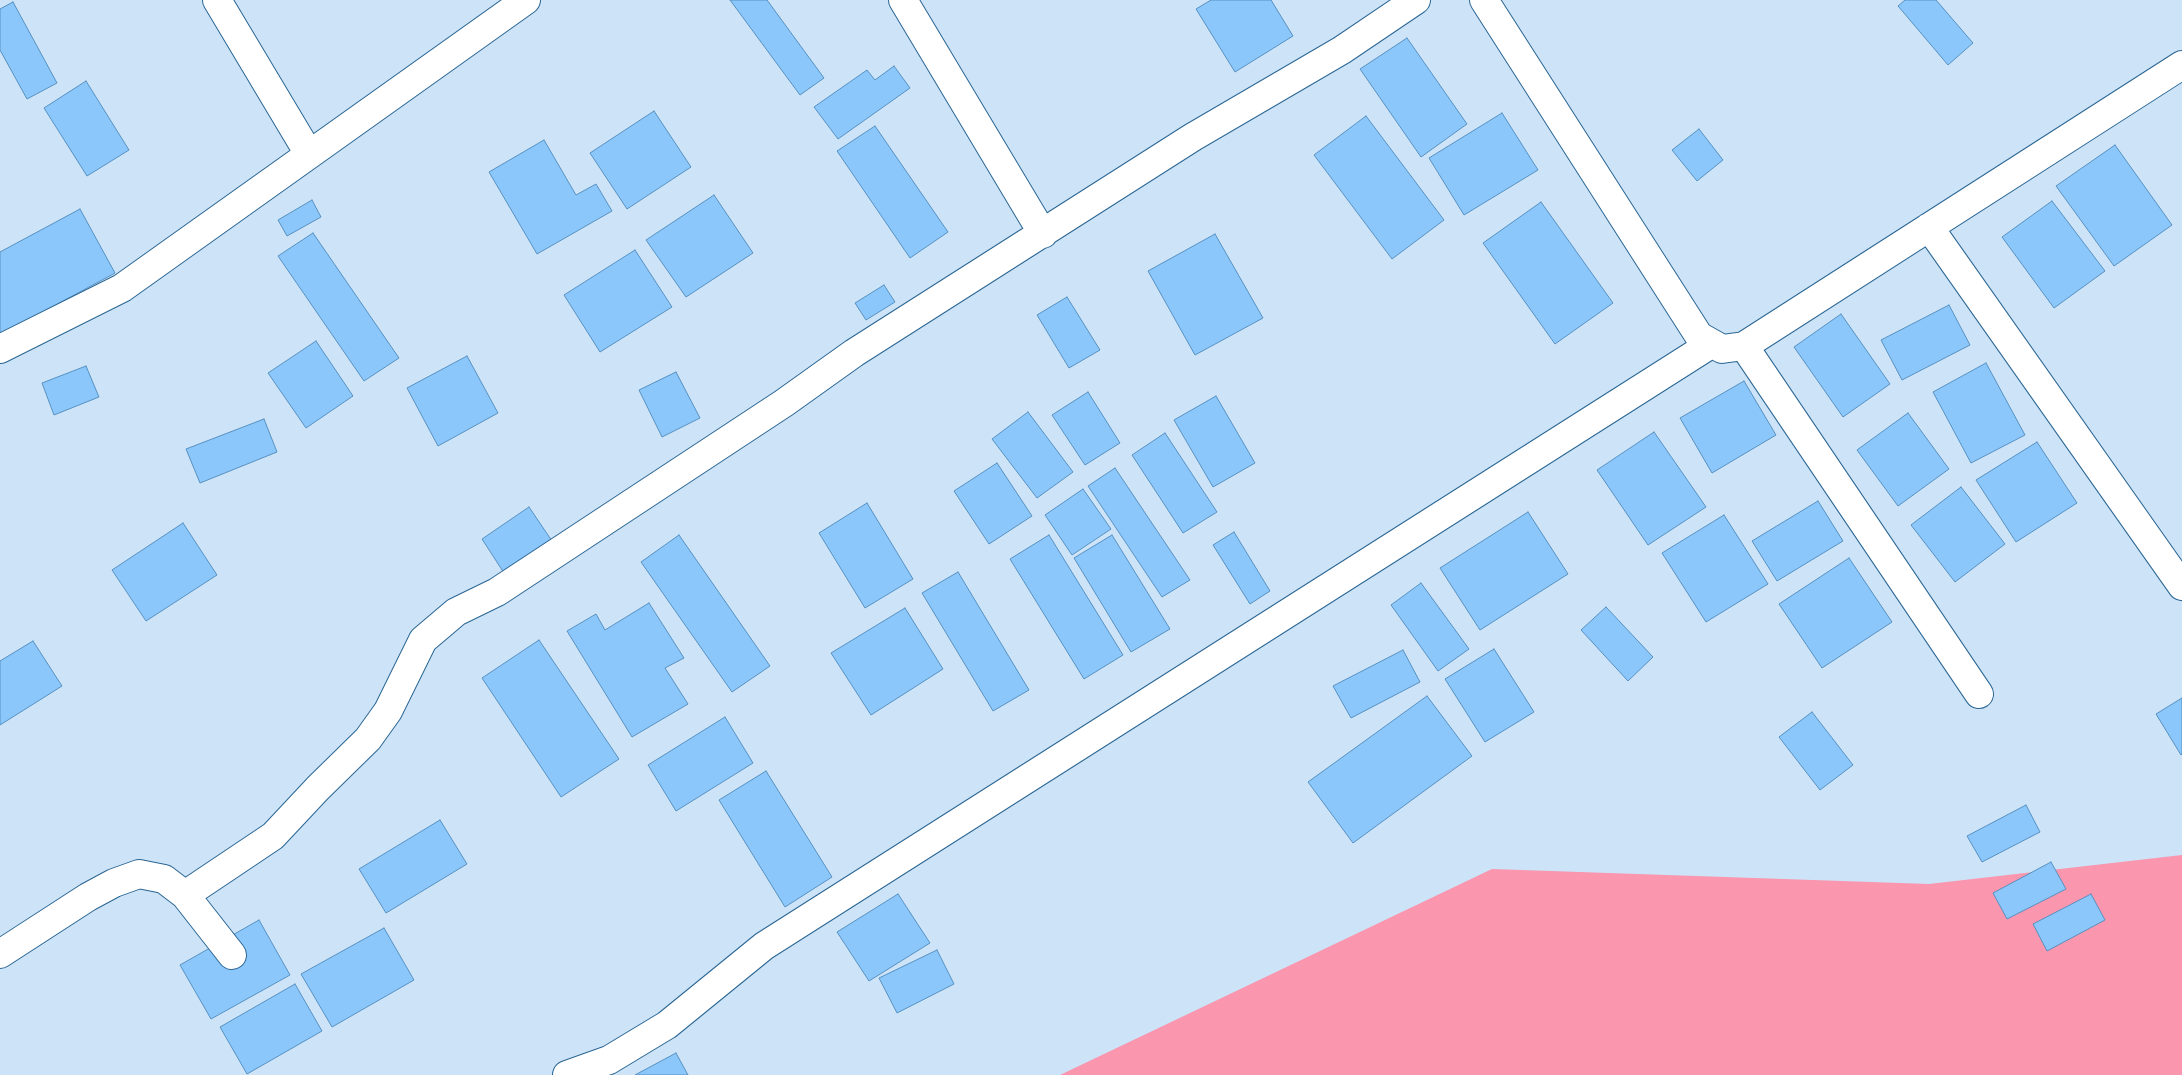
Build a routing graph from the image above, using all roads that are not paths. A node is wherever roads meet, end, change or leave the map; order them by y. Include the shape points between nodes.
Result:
1 (217, 0) edge
2 (526, 0) edge
3 (902, 0) edge
4 (1416, 0) edge
5 (1484, 0) edge
6 (2182, 65) edge
7 (309, 154) junction
8 (1929, 227) junction
9 (1043, 234) junction
10 (1711, 344) junction
11 (1744, 346) junction
12 (0, 349) edge
13 (2182, 586) edge
14 (1979, 694) dead end
15 (185, 895) junction
16 (0, 954) edge
17 (232, 955) dead end
18 (567, 1075) edge

1 - 7 street
2 - 7 street
3 - 9 street
4 - 9 street via 1342,50 1193,137
5 - 10 street via 1698,336
6 - 8 street
7 - 12 street via 122,288
8 - 11 street
8 - 13 street
9 - 15 street via 854,353 497,592 456,612 423,640 388,711 368,739 273,836
10 - 11 street via 1722,349
10 - 18 street via 764,946 667,1025 609,1060
11 - 14 street
15 - 16 street via 164,879 138,874 88,896
15 - 17 street

